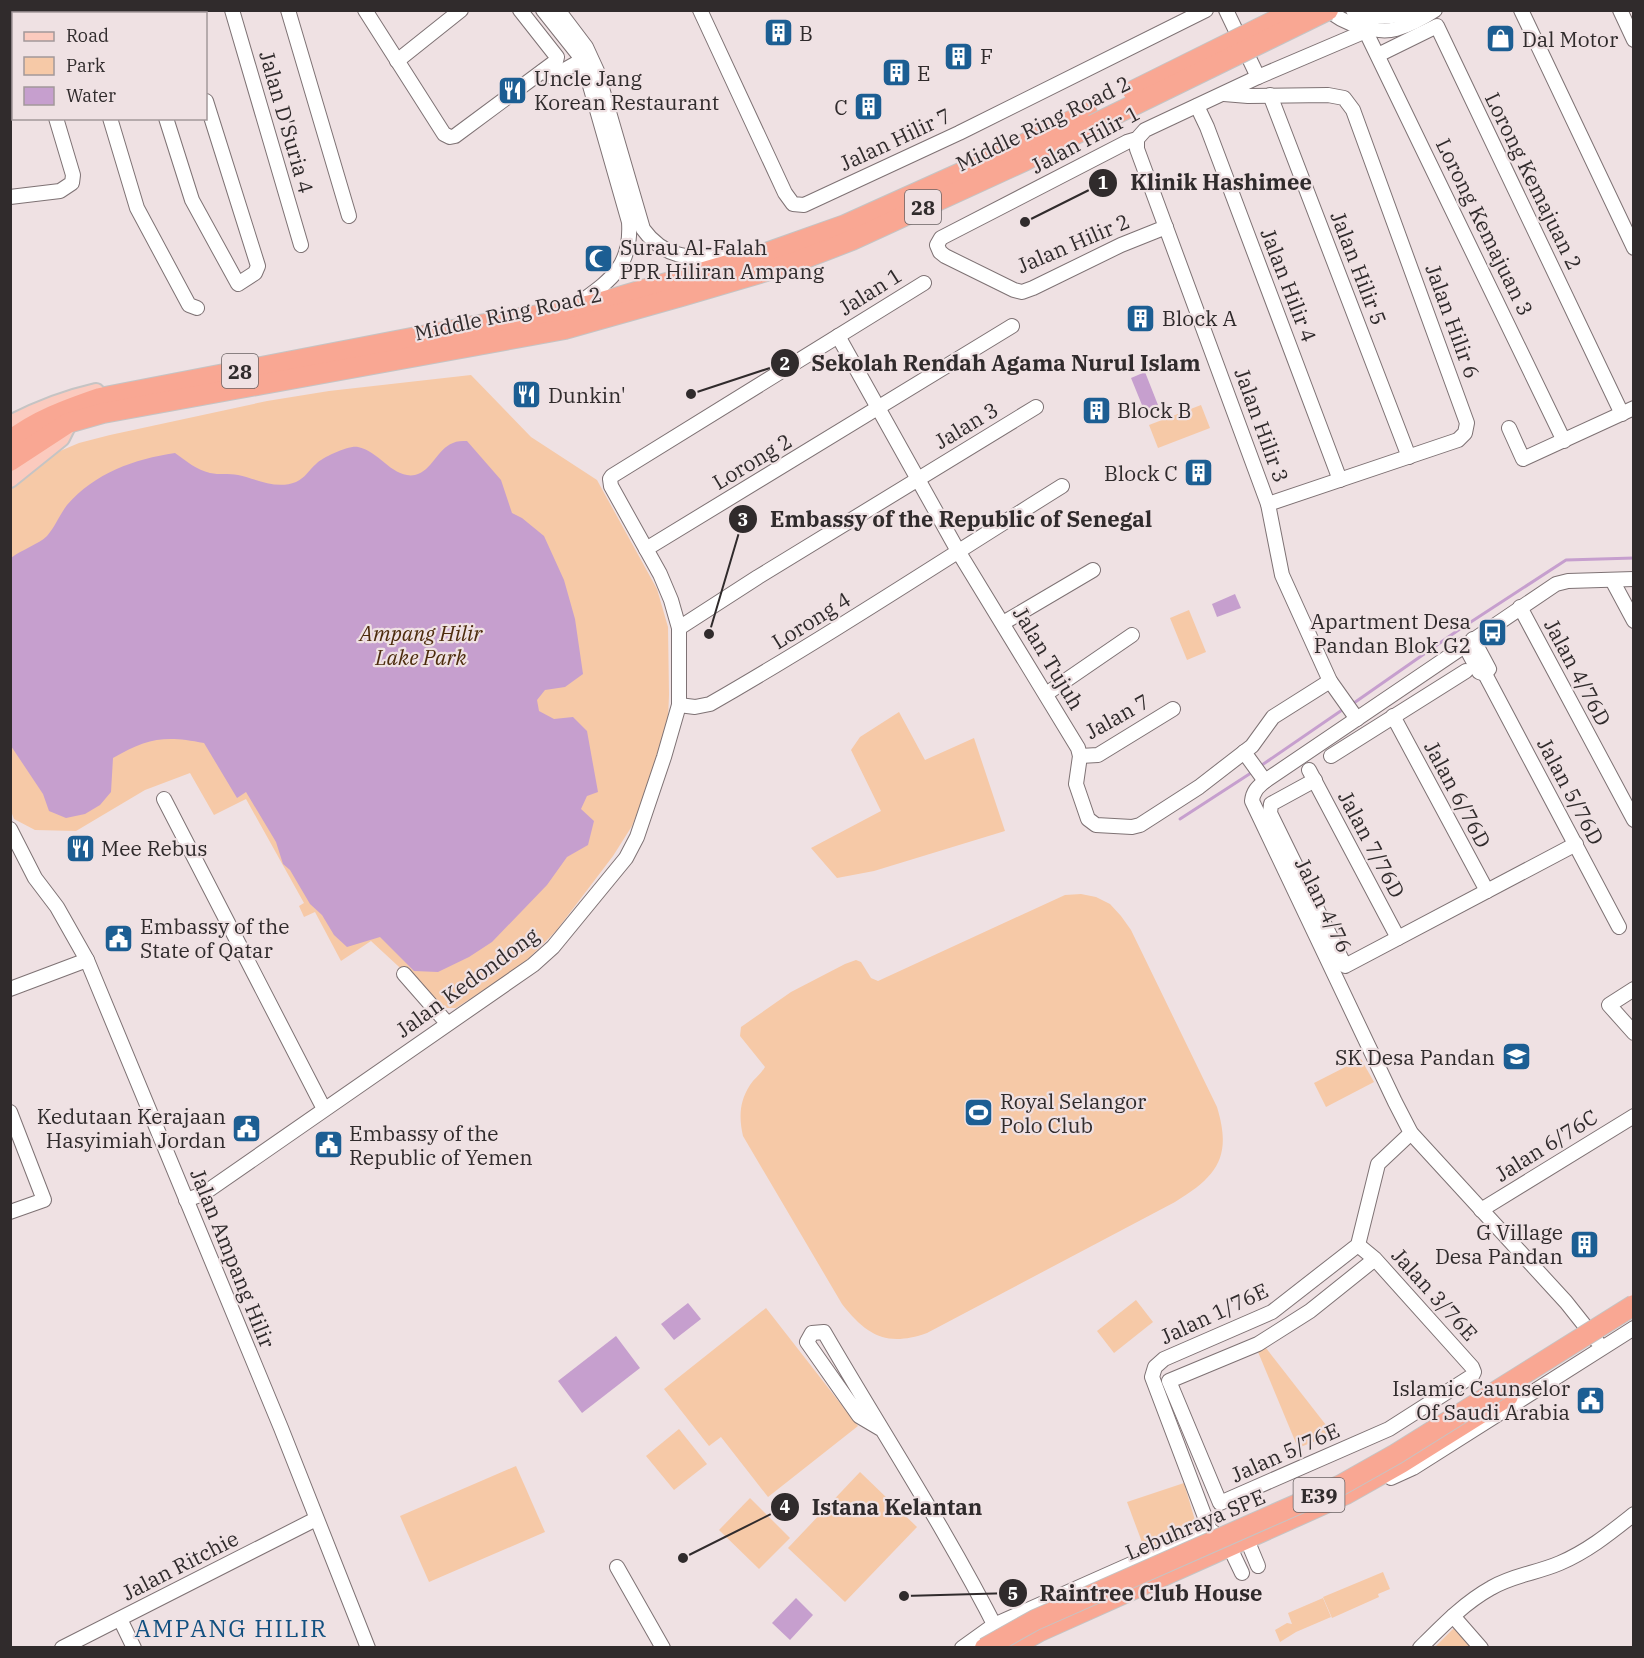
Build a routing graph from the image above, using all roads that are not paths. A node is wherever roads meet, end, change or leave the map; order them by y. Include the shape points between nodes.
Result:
1 (232, 10) edge
2 (288, 10) edge
3 (461, 10) edge
4 (520, 10) edge
5 (543, 10) edge
6 (558, 10) edge
7 (700, 10) edge
8 (1206, 10) edge
9 (1226, 10) edge
10 (1296, 10) edge
11 (1329, 10) edge
12 (1353, 10) edge
13 (1413, 10) edge
14 (1435, 10) edge
15 (1521, 10) edge
16 (1531, 10) edge
17 (1620, 10) edge
18 (368, 15) edge
19 (1369, 30) junction
20 (1634, 40) edge
21 (1378, 55) junction
22 (582, 60) junction
23 (397, 61) junction
24 (543, 71) junction
25 (1258, 77) junction
26 (1222, 94) junction
27 (1270, 95) junction
28 (207, 104) edge
29 (1197, 106) junction
30 (1090, 119) junction
31 (57, 120) edge
32 (111, 120) edge
33 (167, 120) edge
34 (1137, 139) junction
35 (10, 197) edge
36 (349, 216) dead end
37 (1166, 226) junction
38 (1634, 227) edge
39 (301, 245) dead end
40 (937, 245) joint
41 (1634, 248) edge
42 (754, 257) junction
43 (924, 283) dead end
44 (197, 308) dead end
45 (569, 310) junction
46 (1012, 326) dead end
47 (838, 336) junction
48 (138, 391) junction
49 (879, 407) junction
50 (1036, 407) dead end
51 (1628, 411) edge
52 (68, 423) junction
53 (10, 424) edge
54 (1509, 428) dead end
55 (10, 441) edge
56 (1564, 441) junction
57 (1409, 457) junction
58 (10, 460) edge
59 (918, 478) junction
60 (610, 479) joint
61 (10, 480) edge
62 (1340, 480) junction
63 (1062, 486) dead end
64 (1268, 504) junction
65 (646, 549) junction
66 (958, 550) junction
67 (1093, 570) dead end
68 (1634, 579) edge
69 (1612, 580) junction
70 (1520, 607) junction
71 (1634, 621) edge
72 (1003, 623) junction
73 (679, 628) junction
74 (1132, 635) dead end
75 (1469, 641) junction
76 (1466, 671) dead end
77 (1330, 681) junction
78 (1046, 694) junction
79 (679, 705) junction
80 (1173, 709) dead end
81 (1354, 715) junction
82 (1393, 716) junction
83 (1080, 756) junction
84 (1331, 756) dead end
85 (1255, 766) junction
86 (164, 799) dead end
87 (1634, 820) edge
88 (10, 829) edge
89 (1575, 844) junction
90 (1487, 891) junction
91 (1619, 927) dead end
92 (1398, 938) junction
93 (87, 960) junction
94 (404, 974) dead end
95 (10, 989) edge
96 (1634, 989) edge
97 (447, 1023) junction
98 (1634, 1033) edge
99 (324, 1109) junction
100 (10, 1112) edge
101 (1634, 1116) edge
102 (1411, 1133) junction
103 (186, 1200) junction
104 (1482, 1210) junction
105 (10, 1212) edge
106 (1358, 1245) junction
107 (1375, 1259) junction
108 (1634, 1295) edge
109 (1634, 1306) edge
110 (1634, 1317) edge
111 (1634, 1326) edge
112 (1591, 1334) junction
113 (1472, 1376) joint
114 (1558, 1376) junction
115 (881, 1429) junction
116 (1634, 1514) edge
117 (316, 1519) junction
118 (1211, 1533) junction
119 (1248, 1542) junction
120 (1230, 1550) junction
121 (1258, 1566) dead end
122 (616, 1567) dead end
123 (1242, 1572) dead end
124 (1453, 1616) junction
125 (120, 1619) junction
126 (994, 1625) junction
127 (62, 1647) edge
128 (134, 1647) edge
129 (368, 1647) edge
130 (663, 1647) edge
131 (962, 1647) edge
132 (985, 1647) edge
133 (1008, 1647) edge
134 (1018, 1647) edge
135 (1420, 1647) edge
136 (1481, 1647) edge

1 - 39 street, Jalan D'Suria 4
2 - 36 street
3 - 23 street
4 - 24 street via 557,57
5 - 22 street
6 - 42 street via 586,47 597,71 643,229 662,249 674,255
7 - 8 street, Jalan Hilir 7 via 785,193 793,204 804,205
9 - 25 street
10 - 30 highway, Middle Ring Road 2 / 28, bridge
11 - 19 street via 1336,17
11 - 30 highway, Middle Ring Road 2 / 28, bridge
12 - 13 street via 1375,17 1399,16
14 - 19 street via 1394,30
15 - 41 street
16 - 38 street
17 - 20 street
18 - 23 street
19 - 21 street, Lorong Kemajuan 3
19 - 25 street, Jalan Hilir 1
21 - 51 street, Lorong Kemajuan 2 via 1437,26
21 - 56 street, Lorong Kemajuan 3
22 - 24 street via 552,77
22 - 45 street via 630,236 623,264 615,275
23 - 24 street via 444,135 450,137
25 - 26 street, Jalan Hilir 1
26 - 27 street, Jalan Hilir 6
26 - 29 street, Jalan Hilir 1
27 - 57 street, Jalan Hilir 5
27 - 57 street, Jalan Hilir 6 via 1328,95 1344,99 1353,110 1467,423 1458,440
28 - 33 street via 258,266 255,273 238,284 192,200
29 - 34 street, Jalan Hilir 1 via 1145,130
29 - 62 street, Jalan Hilir 4
30 - 42 highway, Middle Ring Road 2 / 28 via 871,213
30 - 52 highway, Middle Ring Road 2 / 28 via 1024,161 852,240 790,264 565,328 113,411
31 - 35 street via 72,183 60,191
32 - 44 street via 137,208 189,305
34 - 37 street, Jalan Hilir 3 via 1137,149
34 - 40 street, Jalan Hilir 1 via 941,238
37 - 40 street, Jalan Hilir 2 via 1022,291 945,256
37 - 64 street, Jalan Hilir 3
42 - 45 highway, Middle Ring Road 2 / 28
43 - 47 street, Jalan 1
45 - 48 highway, Middle Ring Road 2 / 28
46 - 49 street, Lorong 2
47 - 49 street, Jalan Tujuh
47 - 60 street, Jalan 1
48 - 53 main road via 67,398
48 - 55 highway, Middle Ring Road 2 / 28 via 62,410
49 - 59 street, Jalan Tujuh
49 - 65 street, Lorong 2
50 - 59 street, Jalan 3
51 - 56 street
52 - 58 highway, Middle Ring Road 2 / 28
52 - 61 main road via 62,438
54 - 56 street via 1523,459
57 - 62 street, Jalan Hilir 6
59 - 66 street, Jalan Tujuh
59 - 73 street, Jalan 3
60 - 65 street, Jalan Kedondong
62 - 64 street, Jalan Hilir 6
63 - 66 street, Lorong 4
64 - 77 street, Jalan Hilir 3 via 1282,575
65 - 73 street, Jalan Kedondong via 664,583
66 - 72 street, Jalan Tujuh
66 - 79 street, Lorong 4 via 710,704
67 - 72 street
68 - 69 street
69 - 70 street via 1556,584
69 - 71 street
70 - 75 street
70 - 87 street, Jalan 4/76D
72 - 78 street, Jalan Tujuh
73 - 79 street, Jalan Kedondong
74 - 78 street
75 - 81 street
75 - 89 street, Jalan 5/76D via 1489,669 1485,674
76 - 82 street
77 - 81 street, Jalan Hilir 3
77 - 85 street via 1273,717 1251,746
78 - 83 street, Jalan Tujuh
79 - 97 street, Jalan Kedondong via 658,777 626,858 533,965
80 - 83 street, Jalan 7 via 1098,755
81 - 85 street
82 - 84 street
82 - 90 street, Jalan 6/76D
83 - 85 street via 1076,784 1088,819 1096,825 1140,825 1199,787
85 - 102 street, Jalan 4/76 via 1252,801 1258,816
86 - 99 street
88 - 93 street, Jalan Ampang Hilir
89 - 90 street
89 - 91 street, Jalan 5/76D
90 - 92 street
92 - 92 street, Jalan 7/76D via 1312,775 1271,804 1270,813 1345,966
93 - 95 street
93 - 103 street, Jalan Ampang Hilir
94 - 97 street
96 - 98 street via 1609,1005
97 - 99 street, Jalan Kedondong
99 - 103 street, Jalan Kedondong via 203,1194
100 - 105 street via 44,1200
101 - 104 street, Jalan 6/76C
102 - 104 street, Jalan 4/76
102 - 106 street via 1378,1164
103 - 117 street, Jalan Ampang Hilir
104 - 112 street, Jalan 4/76
106 - 107 street, Jalan 3/76E
106 - 118 street, Jalan 1/76E via 1272,1312 1164,1359 1155,1367 1152,1377
107 - 113 street, Jalan 3/76E via 1472,1367
107 - 113 street, Jalan 5/76E via 1302,1316 1258,1344 1169,1382 1218,1500 1222,1503 1389,1429
108 - 112 street
109 - 112 street
109 - 132 highway, Lebuhraya SPE / E39, bridge via 1341,1485 1035,1620
110 - 133 highway, Lebuhraya SPE / E39 via 1346,1494
111 - 112 street via 1603,1342
111 - 114 street
112 - 114 street via 1593,1351
112 - 118 street via 1400,1446 1319,1488
114 - 119 street via 1413,1468
115 - 115 street via 859,1416 807,1342 812,1333 824,1332
115 - 126 street
116 - 124 street via 1579,1554 1507,1579
117 - 125 street, Jalan Ritchie
117 - 129 street, Jalan Ampang Hilir
118 - 126 street
119 - 120 street
119 - 121 street
120 - 123 street
120 - 134 street
122 - 130 street
124 - 135 street
124 - 136 street
125 - 127 street, Jalan Ritchie
125 - 128 street
126 - 131 street
126 - 133 street

